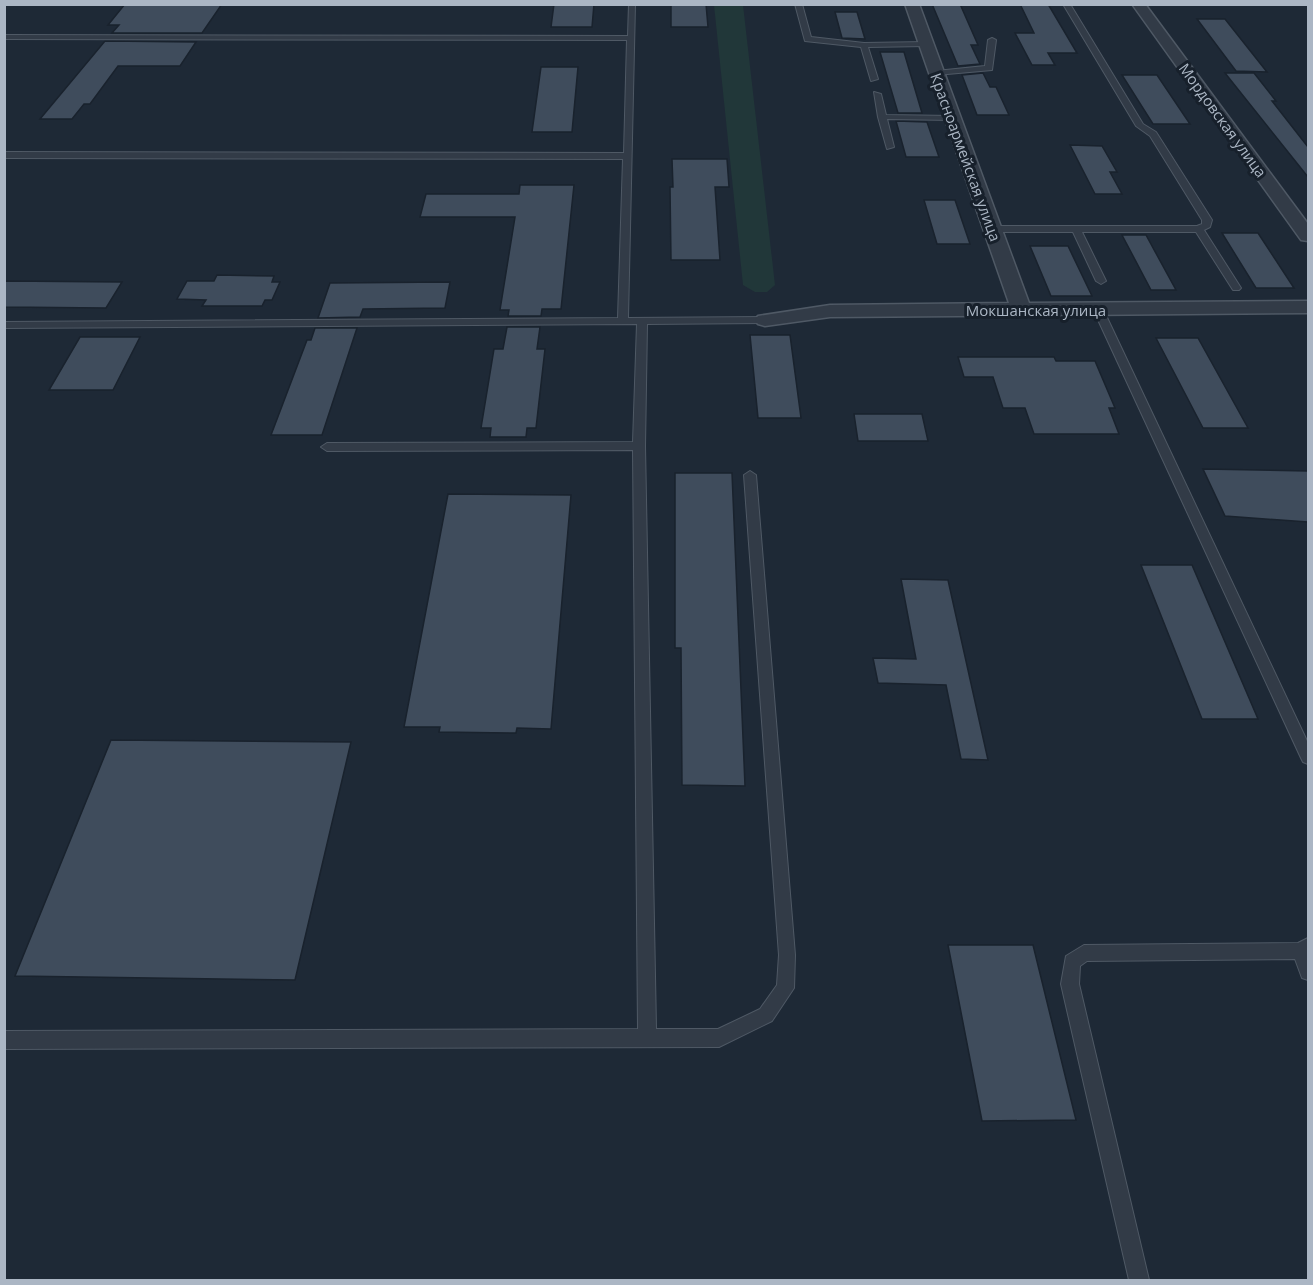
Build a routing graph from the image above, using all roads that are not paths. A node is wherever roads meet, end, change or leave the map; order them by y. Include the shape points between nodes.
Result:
1 (632, 4) edge
2 (798, 4) edge
3 (912, 4) edge
4 (1066, 4) edge
5 (1138, 4) edge
6 (4, 38) edge
7 (631, 38) junction
8 (992, 40) dead end
9 (926, 44) junction
10 (864, 45) junction
11 (936, 73) junction
12 (874, 79) dead end
13 (877, 94) dead end
14 (882, 117) junction
15 (952, 118) junction
16 (890, 147) dead end
17 (4, 155) edge
18 (628, 156) junction
19 (992, 229) junction
20 (1076, 229) junction
21 (1199, 229) junction
22 (1308, 236) edge
23 (1101, 281) dead end
24 (1236, 288) dead end
25 (1308, 307) edge
26 (1098, 309) junction
27 (1021, 310) junction
28 (765, 320) joint
29 (623, 321) junction
30 (642, 321) junction
31 (4, 325) edge
32 (639, 446) junction
33 (327, 447) dead end
34 (750, 475) dead end
35 (1308, 758) edge
36 (1304, 948) edge
37 (1308, 972) edge
38 (647, 1038) junction
39 (4, 1040) edge
40 (1139, 1281) edge

1 - 7 lane
2 - 10 lane via 808,39
3 - 9 street, Красноармейская улица
4 - 21 lane via 1140,126 1154,134 1207,220 1207,225
5 - 22 street, Мордовская улица
6 - 7 lane
7 - 18 lane
8 - 11 lane via 989,68
9 - 10 lane
9 - 11 street, Красноармейская улица
10 - 12 lane
11 - 15 street, Красноармейская улица
13 - 14 lane
14 - 15 lane
14 - 16 lane
15 - 19 street, Красноармейская улица
17 - 18 lane
18 - 29 lane
19 - 20 lane
19 - 27 street, Красноармейская улица
20 - 21 lane
20 - 23 lane
21 - 24 lane
25 - 26 street, Мокшанская улица
26 - 27 street, Мокшанская улица
26 - 35 lane
27 - 28 street, Мокшанская улица via 830,311
28 - 30 lane
29 - 30 lane
29 - 31 lane
30 - 32 lane
32 - 33 lane
32 - 38 lane
34 - 38 lane via 787,955 785,988 766,1015 719,1038
36 - 37 lane
36 - 40 lane via 1084,953 1072,962 1070,984
38 - 39 lane

